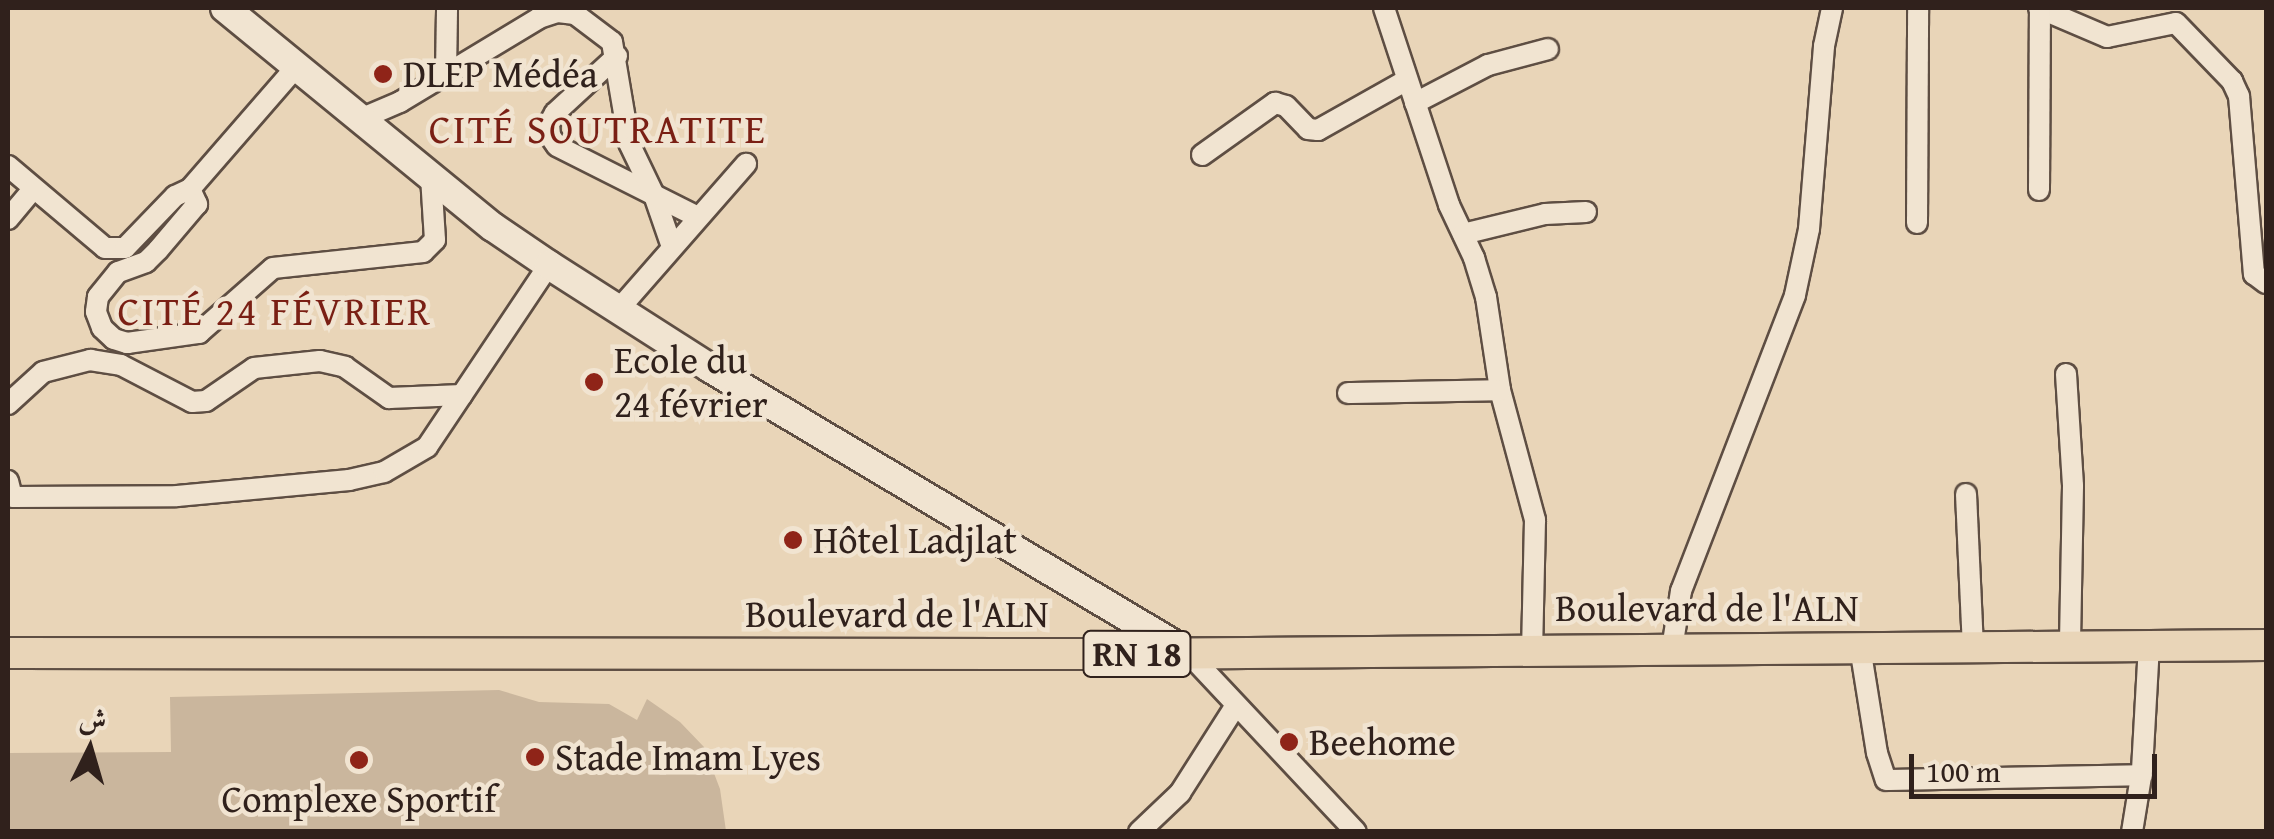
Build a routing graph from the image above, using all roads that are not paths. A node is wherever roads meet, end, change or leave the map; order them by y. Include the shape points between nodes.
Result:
1 (226, 8) edge
2 (447, 8) edge
3 (1384, 8) edge
4 (1832, 8) edge
5 (1918, 8) edge
6 (2040, 8) edge
7 (1548, 49) dead end
8 (617, 56) junction
9 (296, 68) junction
10 (446, 74) junction
11 (1407, 80) junction
12 (1415, 103) junction
13 (358, 120) junction
14 (1202, 155) dead end
15 (746, 164) dead end
16 (8, 166) edge
17 (431, 177) junction
18 (34, 189) junction
19 (190, 190) junction
20 (2039, 190) dead end
21 (654, 195) junction
22 (1586, 212) dead end
23 (698, 217) junction
24 (8, 220) edge
25 (1917, 223) dead end
26 (1463, 234) junction
27 (672, 248) junction
28 (549, 265) junction
29 (2266, 283) edge
30 (618, 309) junction
31 (2066, 374) dead end
32 (1500, 390) junction
33 (1348, 393) dead end
34 (462, 395) junction
35 (8, 404) edge
36 (8, 481) edge
37 (1966, 494) dead end
38 (2070, 645) junction
39 (2149, 645) junction
40 (2266, 645) edge
41 (1973, 646) junction
42 (1860, 647) junction
43 (1672, 648) junction
44 (1532, 650) junction
45 (1188, 653) junction
46 (8, 654) edge
47 (1236, 705) junction
48 (2142, 775) junction
49 (1139, 832) edge
50 (1356, 832) edge
51 (2132, 832) edge

1 - 9 street
2 - 10 street
3 - 11 street
4 - 43 street via 1809,228 1795,295 1681,592
5 - 25 street
6 - 20 street
6 - 29 street via 2107,37 2176,23 2232,81 2239,96 2254,274
7 - 12 street via 1488,64
8 - 10 street via 592,22 558,12
8 - 21 street via 629,143
8 - 21 street via 556,113 550,136 557,146
9 - 13 street
9 - 19 street
10 - 13 street
11 - 12 street
11 - 14 street via 1318,130 1275,104
12 - 26 street
13 - 17 street
15 - 23 street
16 - 18 street
17 - 19 street via 435,240 423,252 273,268 199,333 114,339 102,328 98,297 118,272 158,250 197,204
17 - 28 street
18 - 19 street via 90,238 117,250
18 - 24 street
21 - 23 street
21 - 27 street
22 - 26 street via 1545,214
23 - 27 street
26 - 32 street via 1486,298
27 - 30 street
28 - 30 street
28 - 34 street
30 - 45 street
31 - 38 street via 2073,486
32 - 33 street
32 - 44 street via 1535,520
34 - 35 street via 388,398 345,367 320,361 254,368 206,401 192,402 122,365 90,360 43,372
34 - 36 street via 428,448 384,472 349,480 192,495 49,497 12,497
37 - 41 street
38 - 39 main road, Boulevard de l'ALN / RN 18
38 - 41 main road, Boulevard de l'ALN / RN 18
39 - 40 main road, Boulevard de l'ALN / RN 18
39 - 48 street
41 - 42 main road, Boulevard de l'ALN / RN 18
42 - 43 main road, Boulevard de l'ALN / RN 18
42 - 48 street via 1886,780
43 - 44 main road, Boulevard de l'ALN / RN 18
44 - 45 main road, Boulevard de l'ALN / RN 18
45 - 46 main road, Boulevard de l'ALN / RN 18
45 - 47 street
47 - 49 street via 1180,793
47 - 50 street
48 - 51 street

